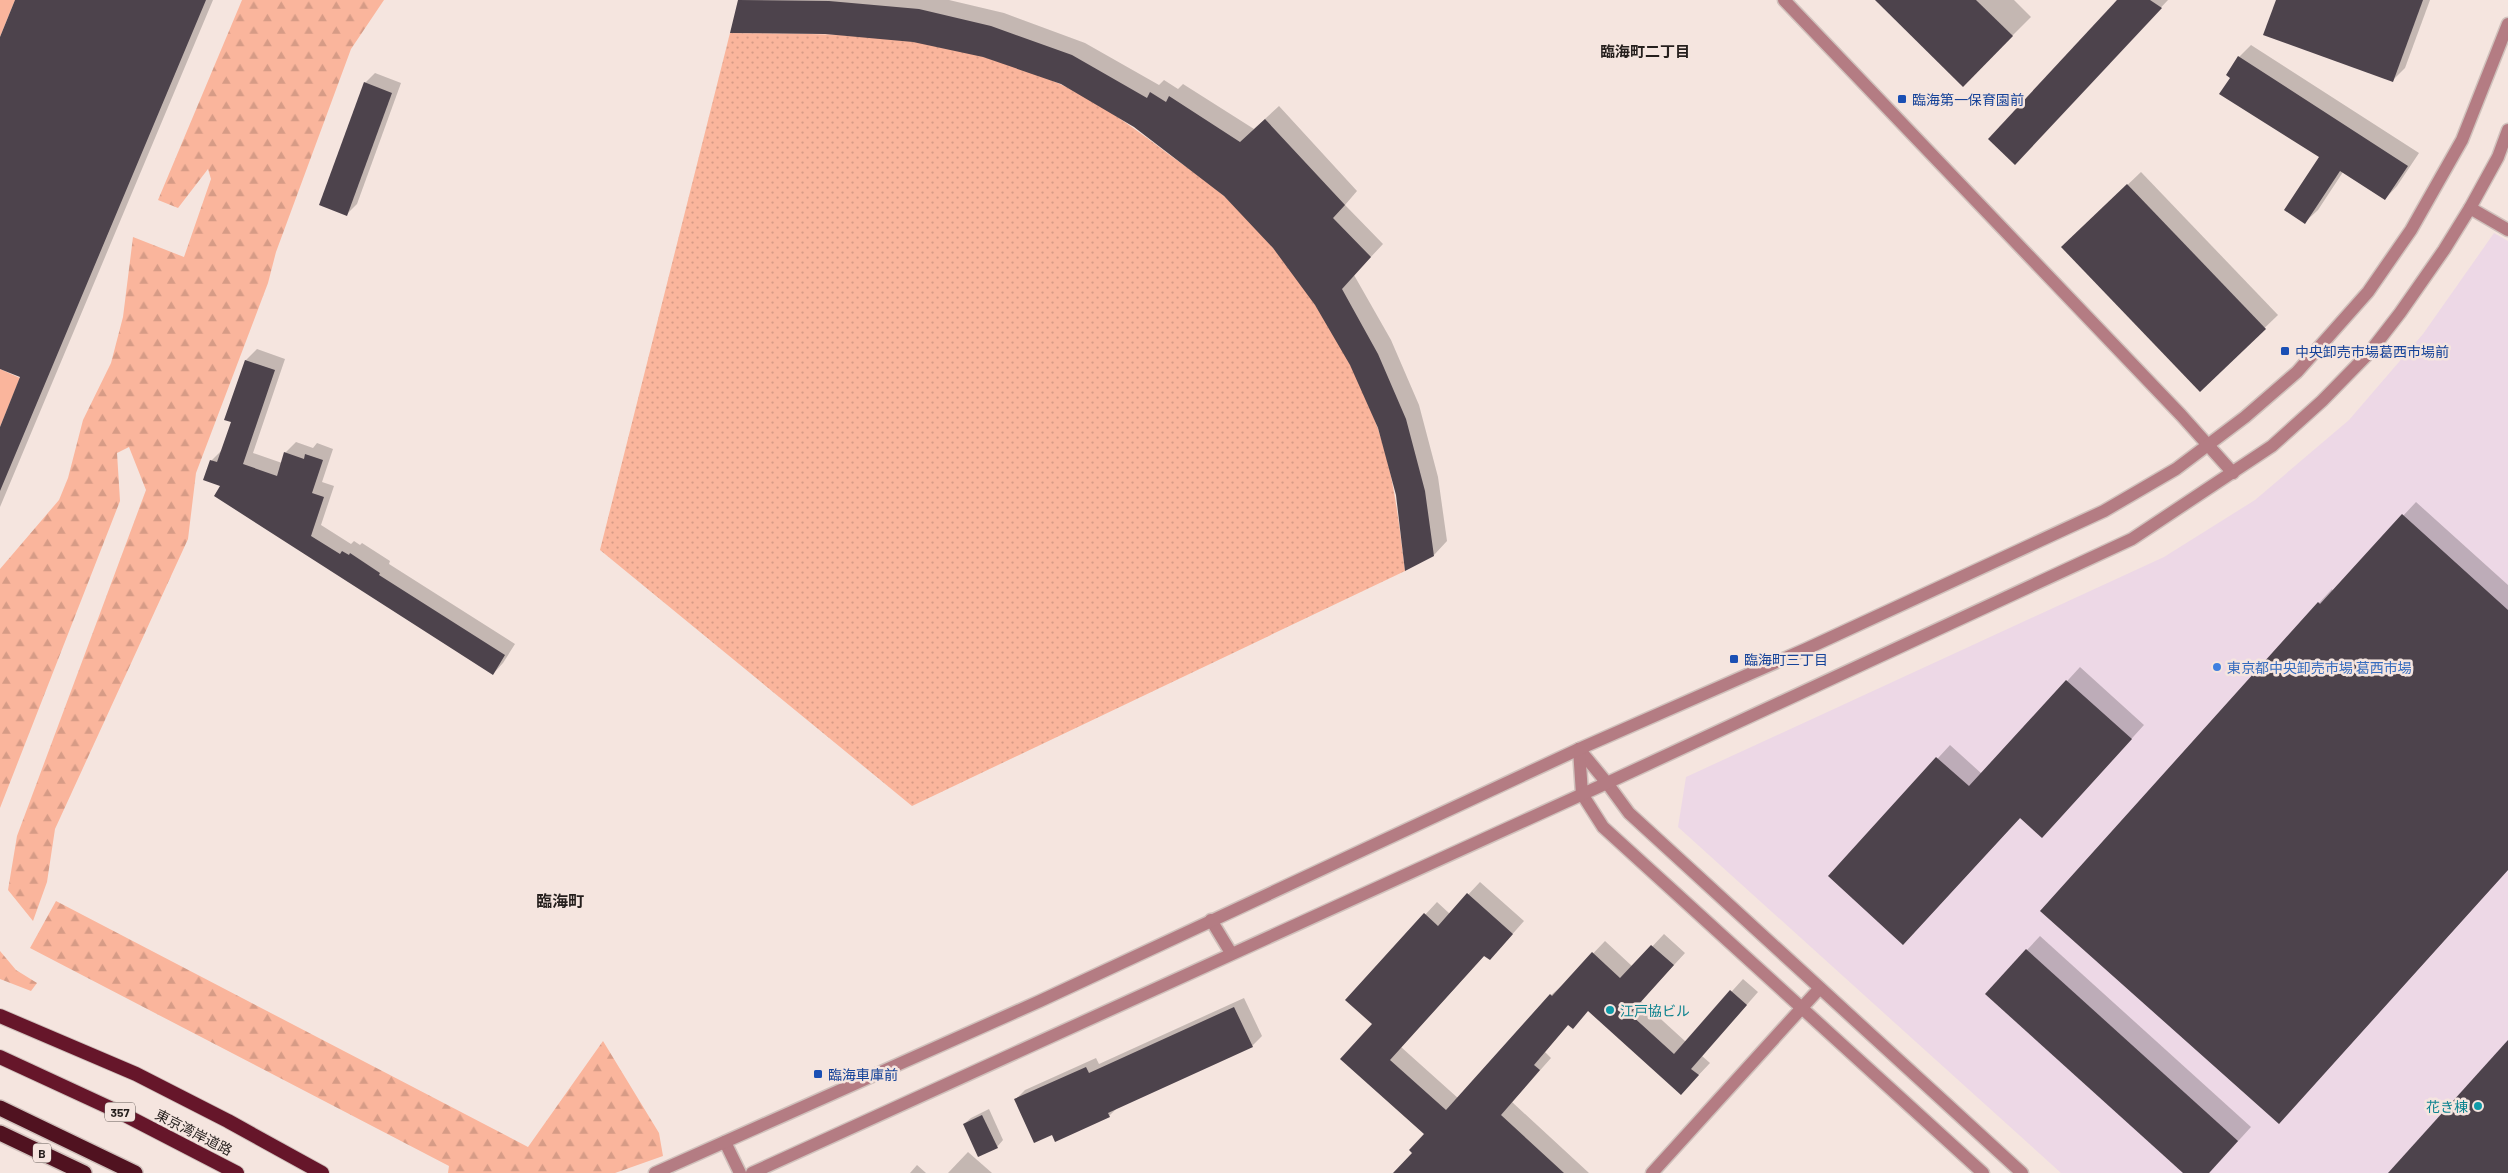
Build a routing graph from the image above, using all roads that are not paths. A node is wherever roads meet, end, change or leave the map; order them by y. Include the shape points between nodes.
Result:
1 (1784, 0) edge
2 (2508, 24) edge
3 (2508, 130) edge
4 (2470, 208) junction
5 (2508, 230) edge
6 (2207, 445) junction
7 (2233, 473) junction
8 (1579, 750) junction
9 (1607, 782) junction
10 (1582, 794) junction
11 (1211, 920) junction
12 (1231, 953) junction
13 (1819, 989) junction
14 (1802, 1008) junction
15 (0, 1016) edge
16 (0, 1057) edge
17 (0, 1108) edge
18 (0, 1133) edge
19 (726, 1142) junction
20 (660, 1172) edge
21 (84, 1173) edge
22 (135, 1173) edge
23 (237, 1173) edge
24 (322, 1173) edge
25 (740, 1173) edge
26 (752, 1173) edge
27 (1652, 1173) edge
28 (1983, 1173) edge
29 (2022, 1173) edge

1 - 6 street
2 - 6 street via 2453,156 2411,230 2368,292 2296,372
3 - 4 street via 2498,157
4 - 5 street
4 - 7 street via 2406,305 2369,353 2272,446
6 - 7 street
6 - 8 street via 2176,469 2104,511
7 - 9 street via 2132,539
8 - 9 street
8 - 10 street
8 - 11 street
9 - 10 street
9 - 13 street via 1629,813
10 - 12 street
10 - 14 street via 1603,826
11 - 12 street
11 - 19 street
12 - 26 street
13 - 14 street
13 - 29 street
14 - 27 street
14 - 28 street
15 - 24 highway via 136,1074
16 - 23 highway, 東京湾岸道路 / 357 via 121,1113
17 - 22 highway
18 - 21 highway, B
19 - 20 street
19 - 25 street

